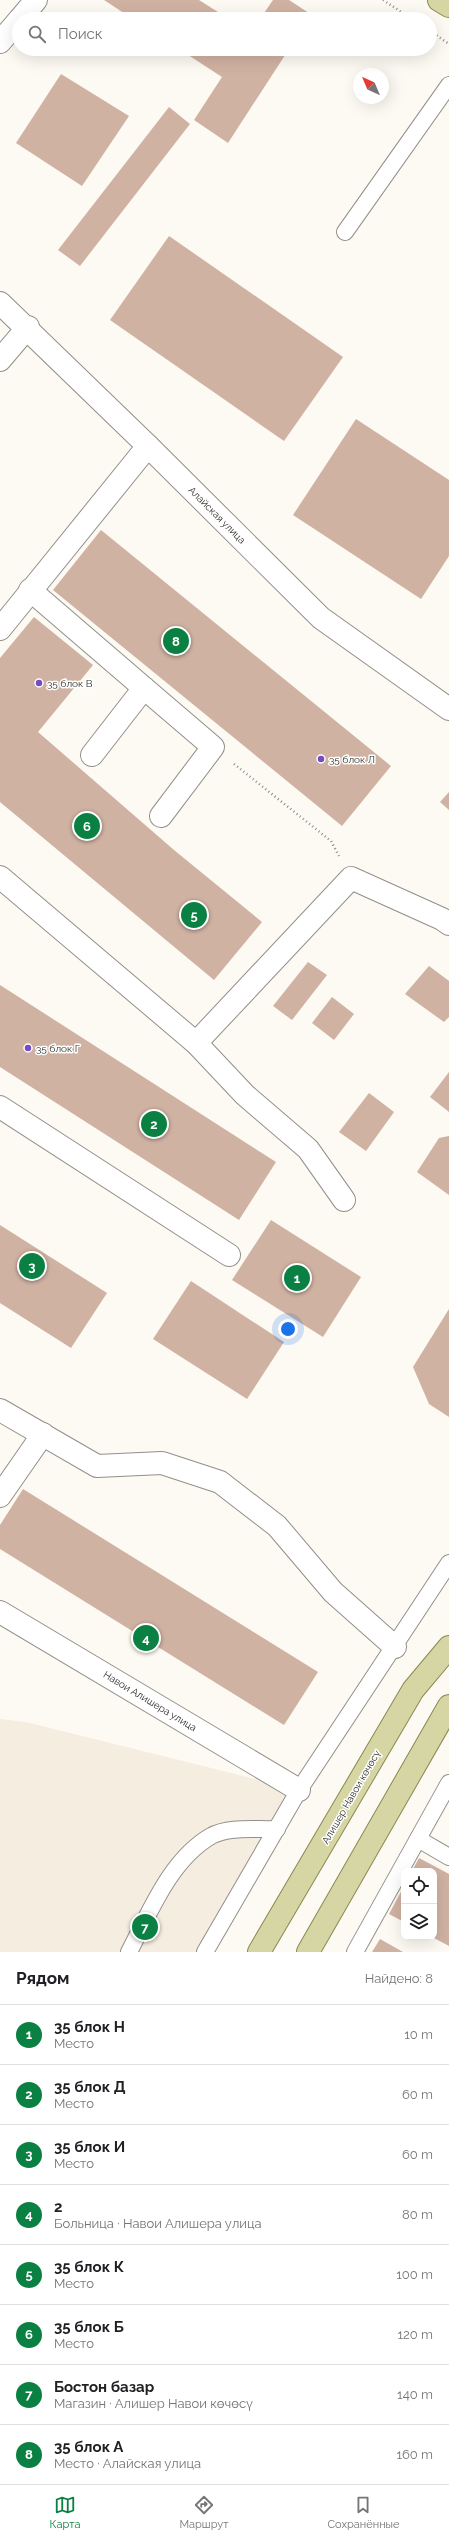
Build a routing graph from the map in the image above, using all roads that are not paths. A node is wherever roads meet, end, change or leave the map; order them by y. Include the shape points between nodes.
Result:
1 (36, 0) edge
2 (439, 0) edge
3 (449, 6) edge
4 (26, 12) edge
5 (12, 28) edge
6 (0, 42) edge
7 (449, 85) edge
8 (346, 232) dead end
9 (0, 303) edge
10 (28, 327) junction
11 (0, 360) edge
12 (148, 446) junction
13 (30, 590) junction
14 (0, 629) edge
15 (144, 688) junction
16 (449, 709) edge
17 (92, 755) dead end
18 (161, 816) dead end
19 (0, 877) edge
20 (449, 924) edge
21 (196, 1043) junction
22 (0, 1107) edge
23 (344, 1200) dead end
24 (229, 1255) dead end
25 (0, 1410) edge
26 (42, 1434) junction
27 (0, 1496) edge
28 (449, 1564) edge
29 (0, 1612) edge
30 (394, 1646) junction
31 (449, 1647) edge
32 (449, 1706) edge
33 (449, 1783) edge
34 (299, 1790) junction
35 (277, 1829) junction
36 (418, 1839) junction
37 (449, 1858) edge
38 (129, 1952) edge
39 (205, 1952) edge
40 (259, 1952) edge
41 (308, 1952) edge
42 (355, 1952) edge

1 - 4 street
2 - 3 main road
5 - 6 street
7 - 8 lane
9 - 10 street, Алайская улица
10 - 11 street
10 - 12 street, Алайская улица
12 - 13 street
12 - 16 street, Алайская улица via 321,618
13 - 14 street
13 - 15 street
15 - 17 street
15 - 18 street via 213,747
19 - 21 street
20 - 21 street via 351,878
21 - 23 street via 245,1095 308,1149
22 - 24 street
25 - 26 street
26 - 27 street
26 - 30 street via 97,1466 162,1463 220,1482 277,1526 333,1592
28 - 30 lane
29 - 34 street, Навои Алишера улица
30 - 34 lane
31 - 40 main road, Алишер Навои көчөсү via 414,1690
32 - 41 main road
33 - 36 lane
34 - 35 lane
35 - 38 lane via 228,1830 211,1836 192,1851 167,1880
35 - 39 lane
36 - 37 lane
36 - 42 lane

